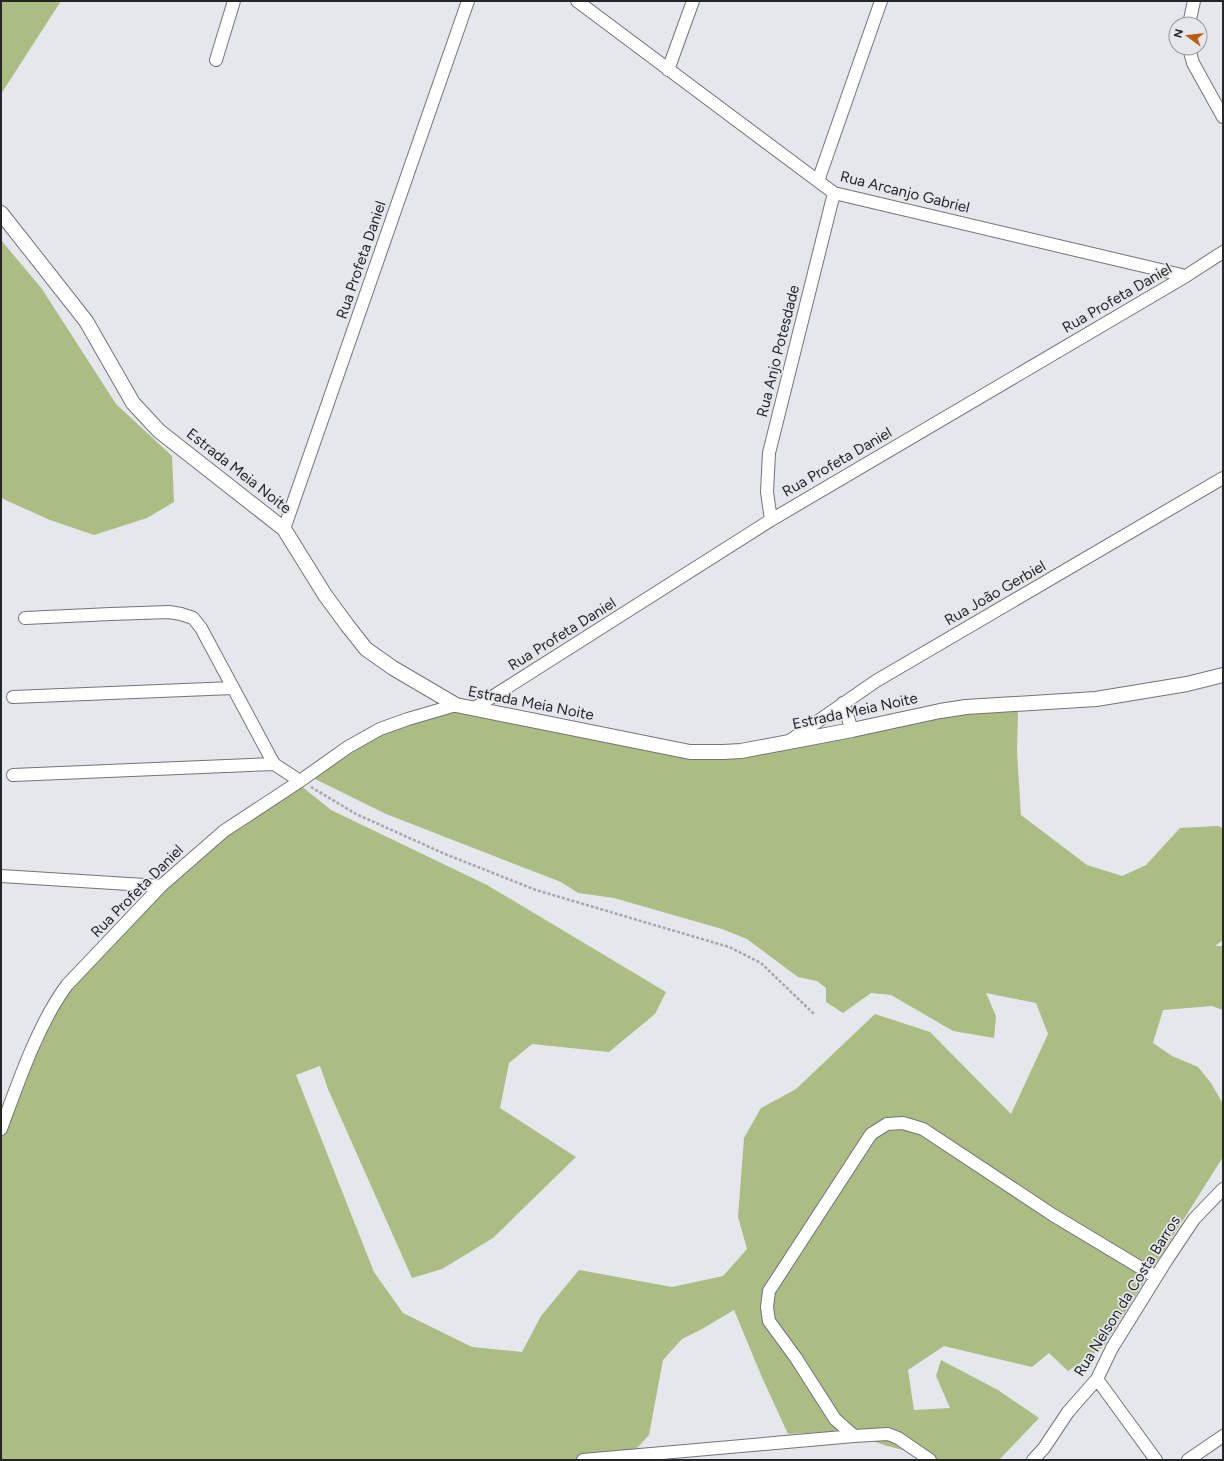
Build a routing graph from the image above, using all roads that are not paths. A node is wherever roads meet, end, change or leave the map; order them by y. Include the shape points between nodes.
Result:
1 (234, 1) edge
2 (468, 1) edge
3 (577, 1) edge
4 (693, 1) edge
5 (881, 1) edge
6 (1194, 1) edge
7 (1191, 16) edge
8 (1191, 56) edge
9 (216, 60) dead end
10 (668, 70) junction
11 (1223, 118) edge
12 (818, 181) junction
13 (834, 193) junction
14 (1, 213) edge
15 (1223, 252) edge
16 (1186, 276) junction
17 (1223, 478) edge
18 (771, 520) junction
19 (284, 529) junction
20 (25, 618) dead end
21 (1223, 675) edge
22 (233, 688) junction
23 (13, 697) dead end
24 (843, 703) junction
25 (456, 705) junction
26 (473, 709) junction
27 (852, 730) junction
28 (787, 743) junction
29 (274, 764) junction
30 (14, 775) dead end
31 (300, 781) junction
32 (1, 876) edge
33 (161, 886) junction
34 (1, 1129) edge
35 (1223, 1189) edge
36 (1156, 1277) junction
37 (1097, 1379) junction
38 (854, 1436) junction
39 (1223, 1436) edge
40 (583, 1460) edge
41 (930, 1460) edge
42 (1033, 1460) edge
43 (1156, 1460) edge
44 (1188, 1460) edge

1 - 9 street
2 - 19 street, Rua Profeta Daniel
3 - 10 street, Rua Arcanjo Gabriel
4 - 10 street
5 - 12 street
6 - 7 street
8 - 11 street
10 - 12 street, Rua Arcanjo Gabriel
12 - 13 street, Rua Arcanjo Gabriel
13 - 16 street, Rua Arcanjo Gabriel
13 - 18 street, Rua Anjo Potesdade via 769,453 767,492
14 - 19 street, Estrada Meia Noite via 86,321 133,403 159,430
15 - 16 street, Rua Profeta Daniel
16 - 18 street, Rua Profeta Daniel
17 - 24 street, Rua João Gerbiel via 876,681
18 - 26 street, Rua Profeta Daniel
19 - 25 street, Estrada Meia Noite via 325,595 366,649
20 - 22 street via 169,612 193,618
21 - 27 street, Estrada Meia Noite via 1187,684 1096,699 966,707
22 - 23 street
22 - 29 street
24 - 27 street
24 - 28 street, Rua João Gerbiel
25 - 26 street, Estrada Meia Noite
25 - 31 street, Rua Profeta Daniel via 380,729 348,747
26 - 28 street, Estrada Meia Noite via 690,752 741,751
27 - 28 street, Estrada Meia Noite
29 - 30 street
29 - 31 street
31 - 33 street, Rua Profeta Daniel via 224,831
32 - 33 street
33 - 34 street, Rua Profeta Daniel via 59,996 18,1082
35 - 36 street, Rua Nelson da Costa Barros via 1194,1219
36 - 37 street, Rua Nelson da Costa Barros via 1112,1348
36 - 38 street via 1053,1215 923,1129 904,1123 887,1124 871,1134 866,1141 769,1291 767,1307 768,1321 796,1358 835,1419
37 - 42 street, Rua Nelson da Costa Barros via 1068,1412
37 - 43 street
38 - 40 street
38 - 41 street via 888,1434
39 - 44 street

